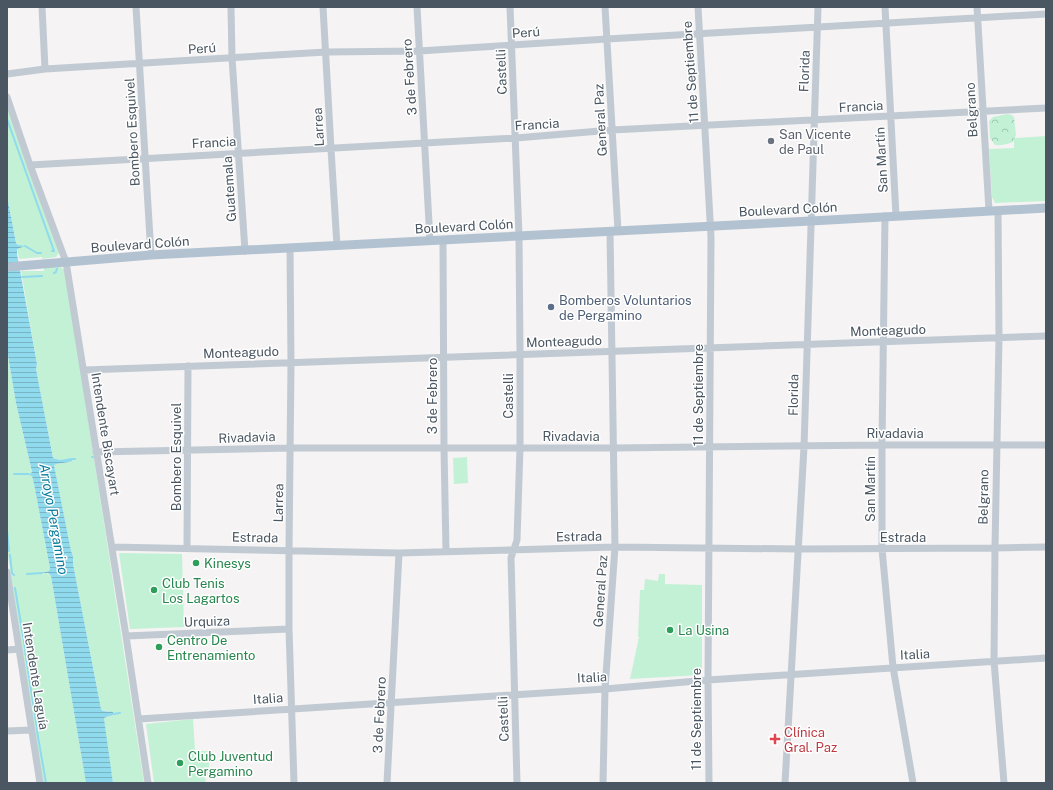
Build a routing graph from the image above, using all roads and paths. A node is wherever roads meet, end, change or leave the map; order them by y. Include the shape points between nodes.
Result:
1 (42, 7) edge
2 (136, 7) edge
3 (230, 7) edge
4 (323, 7) edge
5 (417, 7) edge
6 (510, 7) edge
7 (605, 7) edge
8 (698, 7) edge
9 (818, 7) edge
10 (885, 7) edge
11 (977, 7) edge
12 (1046, 14) edge
13 (978, 18) junction
14 (886, 23) junction
15 (818, 27) junction
16 (699, 34) junction
17 (607, 39) junction
18 (512, 44) junction
19 (419, 51) junction
20 (326, 52) junction
21 (232, 58) junction
22 (140, 64) junction
23 (45, 69) junction
24 (7, 74) edge
25 (7, 96) edge
26 (1046, 108) edge
27 (983, 111) junction
28 (890, 116) junction
29 (815, 120) junction
30 (705, 126) junction
31 (612, 130) junction
32 (516, 138) junction
33 (425, 143) junction
34 (331, 149) junction
35 (239, 152) junction
36 (146, 157) junction
37 (30, 165) junction
38 (1046, 208) edge
39 (998, 210) junction
40 (989, 211) junction
41 (885, 216) junction
42 (896, 216) junction
43 (811, 221) junction
44 (710, 226) junction
45 (614, 232) junction
46 (519, 236) junction
47 (443, 240) junction
48 (430, 241) junction
49 (337, 246) junction
50 (290, 248) junction
51 (245, 250) junction
52 (151, 255) junction
53 (66, 262) junction
54 (7, 267) edge
55 (1046, 336) edge
56 (999, 338) junction
57 (884, 342) junction
58 (807, 344) junction
59 (711, 348) junction
60 (612, 351) junction
61 (520, 354) junction
62 (444, 357) junction
63 (291, 363) junction
64 (188, 366) junction
65 (84, 370) junction
66 (882, 445) junction
67 (1046, 445) edge
68 (996, 446) junction
69 (804, 447) junction
70 (291, 448) junction
71 (444, 448) junction
72 (520, 448) junction
73 (613, 448) junction
74 (710, 448) junction
75 (188, 451) junction
76 (96, 452) junction
77 (112, 547) junction
78 (615, 547) junction
79 (1046, 547) edge
80 (187, 548) junction
81 (995, 548) junction
82 (514, 549) junction
83 (709, 549) junction
84 (798, 549) junction
85 (882, 549) junction
86 (289, 550) junction
87 (446, 551) junction
88 (399, 553) junction
89 (7, 572) edge
90 (289, 629) junction
91 (126, 636) junction
92 (20, 649) junction
93 (7, 650) edge
94 (1046, 658) edge
95 (994, 661) junction
96 (893, 667) junction
97 (791, 675) junction
98 (708, 680) junction
99 (605, 689) junction
100 (514, 694) junction
101 (391, 702) junction
102 (291, 708) junction
103 (139, 719) junction
104 (32, 730) junction
105 (7, 732) edge
106 (40, 783) edge
107 (148, 783) edge
108 (294, 783) edge
109 (387, 783) edge
110 (517, 783) edge
111 (603, 783) edge
112 (709, 783) edge
113 (785, 783) edge
114 (914, 783) edge
115 (1004, 783) edge

1 - 23 street
2 - 22 street, Bombero Esquivel
3 - 21 street, Guatemala
4 - 20 street, Larrea
5 - 19 street, 3 de Febrero
6 - 18 street, Castelli
7 - 17 street, General Paz
8 - 16 street, 11 de Septiembre
9 - 15 street, Florida
10 - 14 street, San Martín
11 - 13 street, Belgrano
12 - 13 street, Perú
13 - 14 street, Perú
13 - 27 street, Belgrano
14 - 15 street, Perú
14 - 28 street, San Martín
15 - 16 street, Perú
15 - 29 street, Florida
16 - 17 street, Perú
16 - 30 street, 11 de Septiembre
17 - 18 street, Perú
17 - 31 street, General Paz
18 - 19 street, Perú
18 - 32 street, Castelli
19 - 20 street, Perú
19 - 33 street, 3 de Febrero
20 - 21 street, Perú
20 - 34 street, Larrea
21 - 22 street, Perú
21 - 35 street, Guatemala
22 - 23 street, Perú
22 - 36 street, Bombero Esquivel
23 - 24 street, Perú
25 - 37 street, Intendente Biscayart
26 - 27 street, Francia
27 - 28 street, Francia
27 - 40 street, Belgrano
28 - 29 street, Francia
28 - 42 street, San Martín
29 - 30 street, Francia
29 - 43 street, Florida
30 - 31 street, Francia
30 - 44 street, 11 de Septiembre
31 - 32 street, Francia
31 - 45 street, General Paz
32 - 33 street, Francia
32 - 46 street, Castelli
33 - 34 street, Francia
33 - 48 street, 3 de Febrero
34 - 35 street, Francia
34 - 49 street, Larrea
35 - 36 street, Francia
35 - 51 street, Guatemala
36 - 37 street, Francia
36 - 52 street, Bombero Esquivel
37 - 53 street, Intendente Biscayart
38 - 39 main road
39 - 40 main road
39 - 56 street, Belgrano
40 - 42 main road, Boulevard Colón
41 - 42 main road, Boulevard Colón
41 - 43 main road, Boulevard Colón
41 - 57 street, San Martín
43 - 44 main road, Boulevard Colón
43 - 58 street, Florida
44 - 45 main road, Boulevard Colón
44 - 59 street, 11 de Septiembre
45 - 46 main road, Boulevard Colón
45 - 60 street, General Paz
46 - 47 main road, Boulevard Colón
46 - 61 street, Castelli
47 - 48 main road, Boulevard Colón
47 - 62 street, 3 de Febrero
48 - 49 main road, Boulevard Colón
49 - 50 main road, Boulevard Colón
50 - 51 main road, Boulevard Colón
50 - 63 street, Larrea
51 - 52 main road, Boulevard Colón
52 - 53 main road, Boulevard Colón
53 - 54 main road, Boulevard Colón
53 - 65 street, Intendente Biscayart
55 - 56 street, Monteagudo
56 - 57 street, Monteagudo
56 - 68 street, Belgrano
57 - 58 street, Monteagudo
57 - 66 street, San Martín
58 - 59 street, Monteagudo
58 - 69 street, Florida
59 - 60 street, Monteagudo
59 - 74 street, 11 de Septiembre
60 - 61 street, Monteagudo
60 - 73 street, General Paz
61 - 62 street, Monteagudo
61 - 72 street, Castelli
62 - 63 street, Monteagudo
62 - 71 street, 3 de Febrero
63 - 64 street, Monteagudo
63 - 70 street, Larrea
64 - 65 street, Monteagudo
64 - 75 street, Bombero Esquivel
65 - 76 street, Intendente Biscayart
66 - 68 street, Rivadavia
66 - 69 street, Rivadavia
66 - 85 street, San Martín
67 - 68 street, Rivadavia
68 - 81 street, Belgrano
69 - 74 street, Rivadavia
69 - 84 street, Florida
70 - 71 street, Rivadavia
70 - 75 street, Rivadavia
70 - 86 street, Larrea
71 - 72 street, Rivadavia
71 - 87 street, 3 de Febrero
72 - 73 street, Rivadavia
72 - 82 street, Castelli via 517,540
73 - 74 street, Rivadavia
73 - 78 street, General Paz
74 - 83 street, 11 de Septiembre
75 - 76 street, Rivadavia
75 - 80 street, Bombero Esquivel
76 - 77 street, Intendente Biscayart
77 - 80 street, Estrada
77 - 91 street, Intendente Biscayart
78 - 82 street, Estrada
78 - 83 street, Estrada
78 - 99 street, General Paz
79 - 81 street, Estrada
80 - 86 street, Estrada
81 - 85 street, Estrada
81 - 95 street, Belgrano
82 - 87 street, Estrada
82 - 100 street, Castelli via 510,558
83 - 84 street, Estrada
83 - 98 street, 11 de Septiembre
84 - 85 street, Estrada
84 - 97 street, Florida
85 - 96 street, San Martín
86 - 88 street, Estrada
86 - 90 street, Larrea
87 - 88 street, Estrada
88 - 101 street, 3 de Febrero
89 - 92 street, Intendente Laguía
90 - 91 street, Urquiza
90 - 102 street, Larrea
91 - 103 street, Intendente Biscayart
92 - 93 street
92 - 104 street, Intendente Laguía
94 - 95 street, Italia
95 - 96 street, Italia
95 - 115 street, Belgrano
96 - 97 street, Italia
96 - 114 street, San Martín
97 - 98 street, Italia
97 - 113 street, Florida
98 - 99 street, Italia
98 - 112 street, 11 de Septiembre
99 - 100 street, Italia
99 - 111 street, General Paz
100 - 101 street, Italia
100 - 110 street, Castelli
101 - 102 street, Italia
101 - 109 street, 3 de Febrero
102 - 103 street, Italia
102 - 108 street, Larrea
103 - 107 street, Intendente Biscayart
104 - 105 street
104 - 106 street, Intendente Laguía

